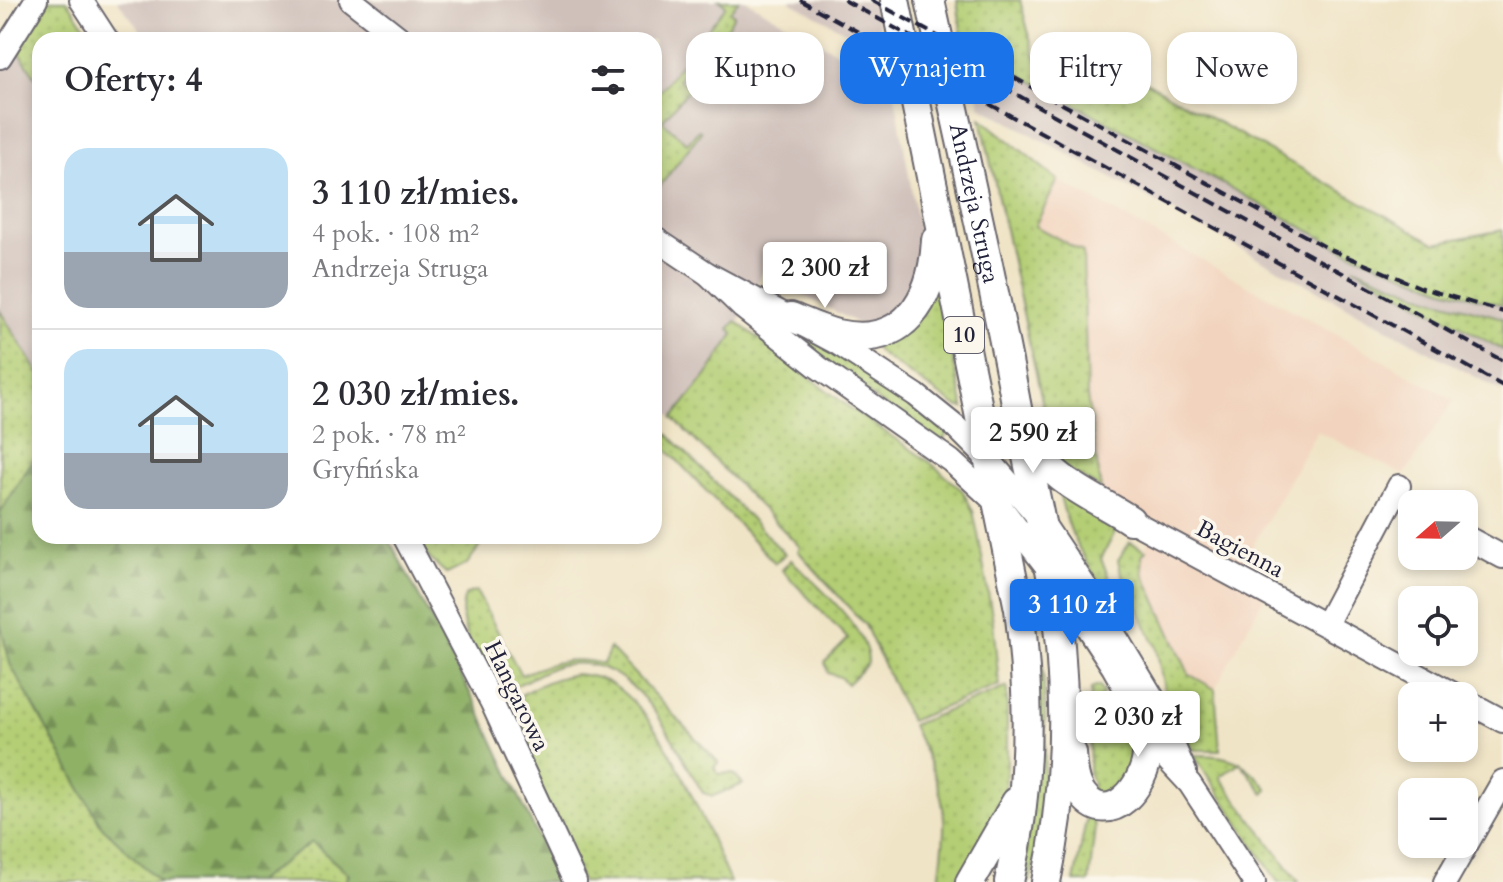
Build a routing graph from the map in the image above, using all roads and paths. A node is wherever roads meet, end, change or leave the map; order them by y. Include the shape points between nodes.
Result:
1 (36, 0) edge
2 (81, 0) edge
3 (351, 0) edge
4 (895, 0) edge
5 (930, 0) edge
6 (102, 32) edge
7 (392, 32) edge
8 (0, 57) edge
9 (937, 207) junction
10 (662, 243) edge
11 (708, 274) junction
12 (791, 317) junction
13 (1019, 418) junction
14 (991, 462) junction
15 (1399, 486) dead end
16 (1000, 506) junction
17 (1040, 519) junction
18 (1130, 520) joint
19 (408, 544) edge
20 (1478, 544) edge
21 (1503, 557) edge
22 (1050, 571) junction
23 (1326, 624) junction
24 (1061, 664) junction
25 (1432, 682) edge
26 (1133, 700) junction
27 (1478, 708) edge
28 (1503, 721) edge
29 (1025, 778) junction
30 (1503, 781) edge
31 (1190, 784) junction
32 (1496, 809) edge
33 (575, 882) edge
34 (970, 882) edge
35 (1009, 882) edge
36 (1046, 882) edge
37 (1254, 882) edge
38 (1445, 882) edge

1 - 8 street
2 - 6 street
3 - 7 street
4 - 9 main road, Andrzeja Struga / 10
5 - 13 main road, Andrzeja Struga / 10
9 - 12 main road via 932,274 921,304 904,322 860,337
9 - 14 main road, Andrzeja Struga / 10
10 - 11 street
11 - 12 street
11 - 16 street via 818,367 961,468
12 - 14 street via 926,403
13 - 17 main road, Andrzeja Struga / 10
13 - 18 main road via 1034,450 1053,473
14 - 16 main road, Andrzeja Struga / 10
14 - 17 street
15 - 23 street
16 - 22 street
16 - 29 main road, Andrzeja Struga / 10 via 1023,640 1028,701
17 - 22 main road, Andrzeja Struga / 10
17 - 31 street via 1142,677
18 - 23 street, Bagienna
19 - 33 street, Hangarowa via 492,703
20 - 21 street
22 - 24 main road, Andrzeja Struga / 10
22 - 26 street
23 - 25 street, Bagienna
24 - 26 main road via 1075,776 1082,794 1095,804 1123,801 1143,774 1147,746
24 - 36 main road, Andrzeja Struga / 10 via 1062,769
26 - 31 street via 1163,755
27 - 28 street
29 - 34 main road
29 - 35 main road, Andrzeja Struga / 10
30 - 32 street
31 - 37 street
32 - 38 street

